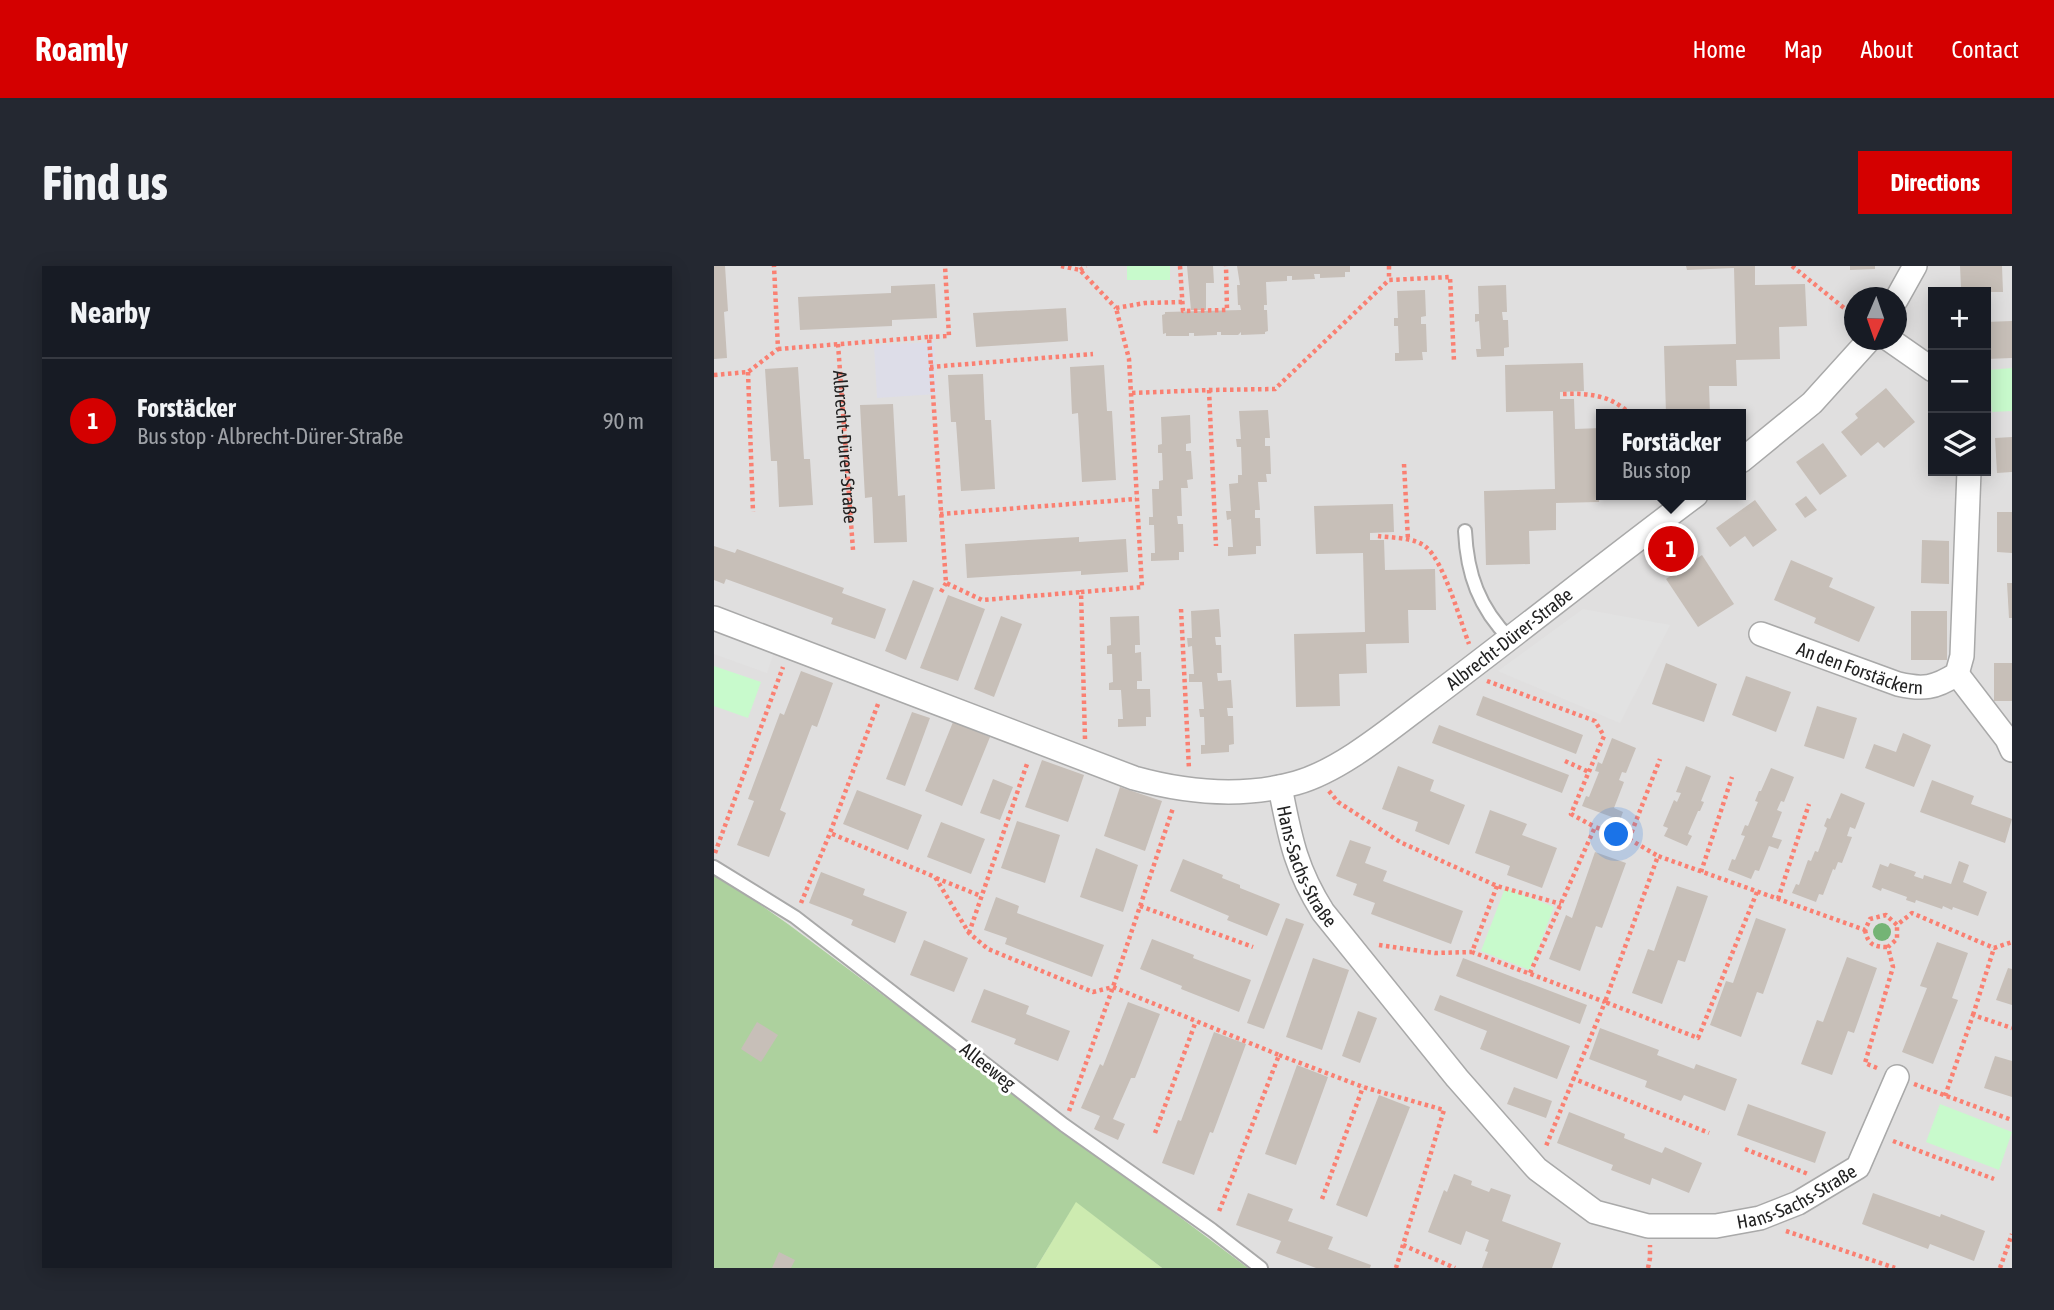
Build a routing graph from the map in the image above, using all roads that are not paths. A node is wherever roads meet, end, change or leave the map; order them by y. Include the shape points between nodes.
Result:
1 (1915, 266) edge
2 (1903, 287) edge
3 (1860, 350) edge
4 (1904, 350) edge
5 (1928, 367) edge
6 (1746, 457) edge
7 (1969, 476) edge
8 (1690, 500) edge
9 (1465, 531) dead end
10 (714, 618) edge
11 (1761, 634) dead end
12 (1510, 639) junction
13 (1957, 674) junction
14 (2012, 750) edge
15 (1280, 787) junction
16 (714, 867) edge
17 (1897, 1077) road end
18 (1261, 1268) edge

1 - 2 street
3 - 6 street via 1812,403
4 - 5 street
7 - 13 street via 1962,656
8 - 12 street, Albrecht-Dürer-Straße
9 - 12 lane via 1471,577 1480,601
10 - 15 street, Albrecht-Dürer-Straße via 1134,778 1185,790 1244,792
11 - 13 street, An den Forstäckern via 1920,689
12 - 15 street, Albrecht-Dürer-Straße via 1366,746 1316,776
13 - 14 street
15 - 17 street, Hans-Sachs-Straße via 1295,858 1306,886 1344,940 1536,1170 1595,1212 1648,1226 1716,1226 1760,1218 1798,1203 1857,1167
16 - 18 lane, Alleeweg via 795,917 1064,1125

